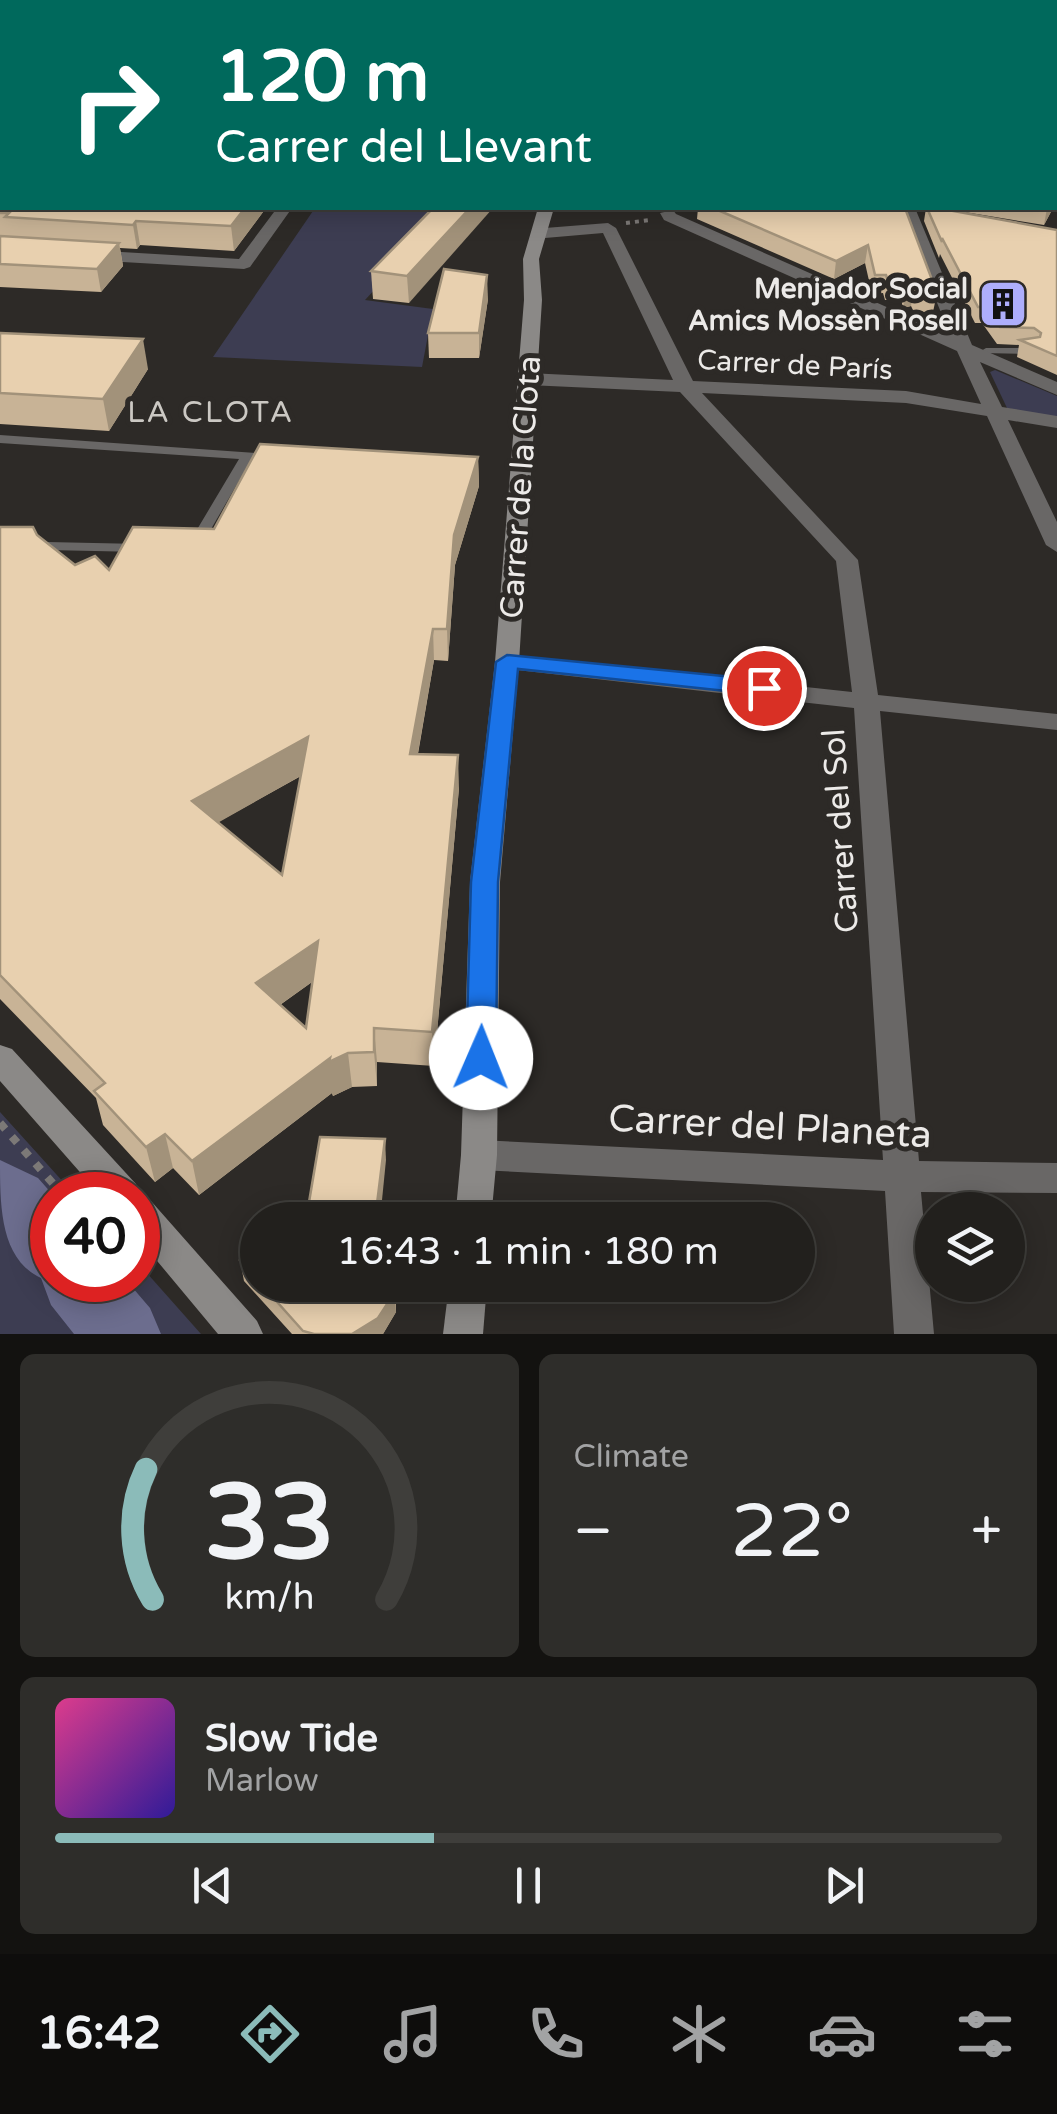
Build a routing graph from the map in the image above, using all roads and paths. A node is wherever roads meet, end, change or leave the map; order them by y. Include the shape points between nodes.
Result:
1 (283, 210) edge
2 (698, 210) edge
3 (908, 210) edge
4 (663, 216) junction
5 (546, 220) edge
6 (622, 224) dead end
7 (75, 254) edge
8 (534, 292) junction
9 (974, 351) junction
10 (1029, 351) edge
11 (528, 379) junction
12 (686, 387) junction
13 (1057, 389) edge
14 (996, 413) junction
15 (1057, 422) edge
16 (0, 439) edge
17 (246, 456) junction
18 (284, 459) edge
19 (1057, 544) edge
20 (0, 545) edge
21 (154, 548) edge
22 (173, 548) edge
23 (507, 662) junction
24 (866, 698) junction
25 (1057, 722) edge
26 (0, 1058) edge
27 (0, 1122) edge
28 (479, 1155) junction
29 (43, 1172) edge
30 (102, 1172) edge
31 (900, 1176) junction
32 (1057, 1178) edge
33 (475, 1202) edge
34 (160, 1238) edge
35 (467, 1302) edge
36 (470, 1302) edge
37 (243, 1334) edge
38 (464, 1334) edge
39 (473, 1334) edge
40 (914, 1334) edge

1 - 7 street via 244,264
2 - 4 street
3 - 9 street
4 - 6 path
4 - 9 street
5 - 8 street, Carrer de la Clota
5 - 8 street, Carrer de la Clota via 532,258
5 - 12 street, Carrer del Sol via 608,228
8 - 11 street, Carrer de la Clota
9 - 10 lane
9 - 13 street
9 - 14 street
11 - 12 street, Carrer de París
11 - 23 street, Carrer de la Clota
12 - 14 street, Carrer de París via 906,397
12 - 24 street, Carrer del Sol via 842,551
14 - 15 street, Carrer de París
14 - 19 street
16 - 17 lane
17 - 18 lane
17 - 22 lane via 192,549
20 - 21 lane
23 - 24 street
23 - 28 street, Carrer de la Clota via 485,882
24 - 25 street
24 - 31 street, Carrer del Sol
26 - 30 street
27 - 29 path
28 - 31 street, Carrer del Planeta
28 - 33 street, Carrer de la Clota
31 - 32 street, Carrer del Planeta
31 - 40 street, Carrer del Sol
34 - 37 street
35 - 38 street
36 - 39 street

